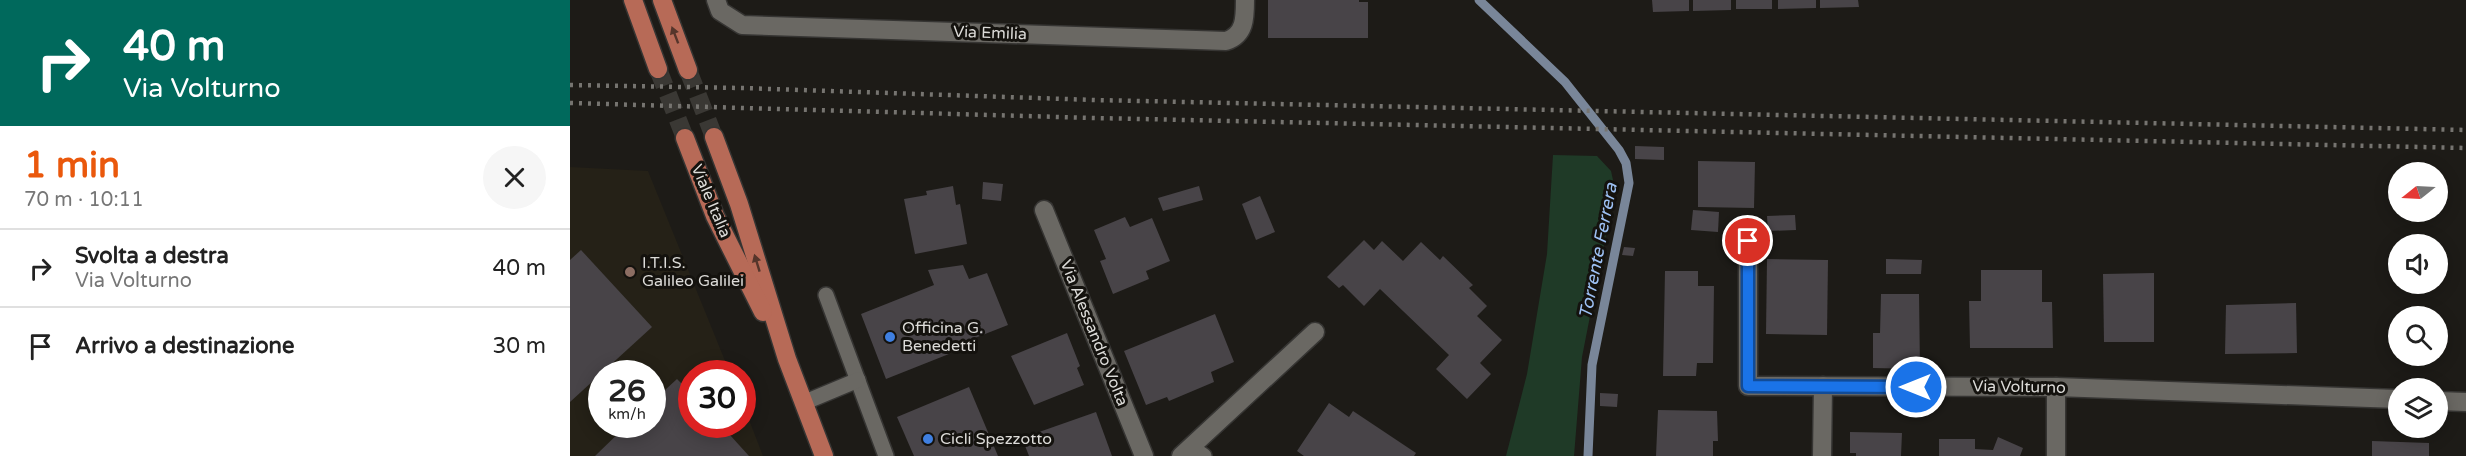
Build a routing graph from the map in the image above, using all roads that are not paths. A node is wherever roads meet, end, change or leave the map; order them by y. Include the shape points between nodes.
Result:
1 (633, 0) edge
2 (662, 0) edge
3 (716, 0) edge
4 (1245, 0) edge
5 (658, 69) tunnel mouth
6 (688, 70) tunnel mouth
7 (714, 137) tunnel mouth
8 (685, 138) tunnel mouth
9 (1044, 210) dead end
10 (1748, 241) dead end
11 (826, 295) dead end
12 (1315, 332) dead end
13 (787, 359) junction
14 (858, 380) junction
15 (1823, 386) junction
16 (2056, 387) junction
17 (2388, 399) edge
18 (2448, 401) edge
19 (2466, 402) edge
20 (803, 403) junction
21 (1192, 453) edge
22 (824, 456) edge
23 (886, 456) edge
24 (1144, 456) edge
25 (1822, 456) edge
26 (2056, 456) edge

1 - 5 main road
6 -> 2 main road
3 - 4 street, Via Emilia via 720,11 742,25 1226,41 1240,32
13 -> 7 main road, Viale Italia
8 - 13 main road, Viale Italia via 716,216
9 - 24 street, Via Alessandro Volta
10 - 15 street, Via Volturno via 1748,386
11 - 14 lane
12 - 21 street
13 - 20 main road, Viale Italia
14 - 20 lane
14 - 23 lane
15 - 16 street, Via Volturno
15 - 25 street
16 - 17 street, Via Volturno
16 - 26 street
18 - 19 street
20 - 22 main road, Viale Italia

